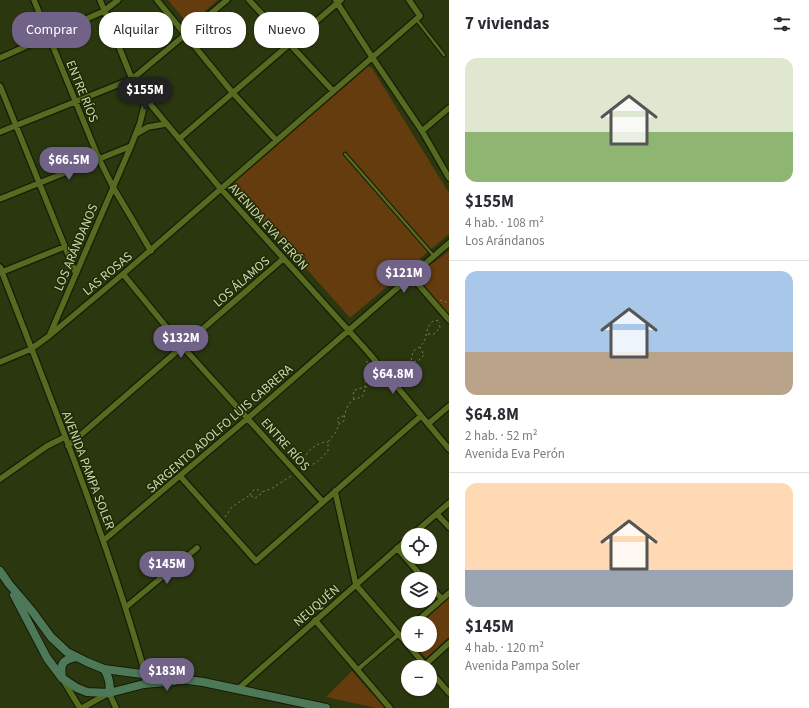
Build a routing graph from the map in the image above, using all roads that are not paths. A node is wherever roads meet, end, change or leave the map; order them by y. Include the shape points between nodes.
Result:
1 (34, 0) edge
2 (100, 0) edge
3 (118, 0) edge
4 (157, 0) edge
5 (227, 0) edge
6 (249, 0) edge
7 (409, 0) edge
8 (338, 1) edge
9 (104, 11) junction
10 (39, 12) edge
11 (213, 12) edge
12 (260, 12) edge
13 (91, 17) edge
14 (319, 17) edge
15 (418, 17) junction
16 (181, 30) edge
17 (181, 38) edge
18 (21, 48) edge
19 (54, 48) edge
20 (196, 48) edge
21 (283, 48) edge
22 (294, 48) edge
23 (444, 55) dead end
24 (372, 57) junction
25 (0, 58) edge
26 (132, 79) junction
27 (0, 86) edge
28 (333, 91) junction
29 (232, 92) junction
30 (146, 99) junction
31 (75, 103) junction
32 (449, 108) edge
33 (166, 124) junction
34 (16, 126) junction
35 (422, 131) junction
36 (0, 132) edge
37 (136, 134) junction
38 (179, 139) junction
39 (276, 140) junction
40 (131, 146) junction
41 (345, 154) dead end
42 (99, 159) junction
43 (449, 178) edge
44 (39, 183) junction
45 (114, 187) junction
46 (221, 189) junction
47 (0, 198) edge
48 (449, 243) edge
49 (64, 247) junction
50 (151, 250) junction
51 (435, 256) junction
52 (283, 259) junction
53 (1, 270) edge
54 (76, 274) junction
55 (123, 274) junction
56 (411, 276) junction
57 (448, 318) edge
58 (348, 331) junction
59 (49, 336) junction
60 (182, 346) junction
61 (31, 349) junction
62 (0, 362) edge
63 (449, 406) edge
64 (421, 416) junction
65 (248, 418) junction
66 (428, 424) junction
67 (65, 437) junction
68 (68, 446) junction
69 (449, 449) edge
70 (180, 476) junction
71 (0, 479) edge
72 (336, 491) junction
73 (323, 502) junction
74 (449, 504) edge
75 (437, 514) junction
76 (420, 528) edge
77 (449, 528) edge
78 (104, 540) junction
79 (401, 545) edge
80 (197, 548) dead end
81 (397, 548) junction
82 (0, 571) edge
83 (418, 572) edge
84 (9, 584) junction
85 (356, 585) junction
86 (449, 593) edge
87 (437, 594) edge
88 (442, 599) junction
89 (126, 607) junction
90 (423, 616) edge
91 (315, 620) junction
92 (400, 635) joint
93 (449, 643) edge
94 (414, 652) edge
95 (76, 658) junction
96 (421, 660) edge
97 (432, 660) edge
98 (104, 668) junction
99 (358, 670) junction
100 (146, 674) junction
101 (62, 678) junction
102 (437, 679) edge
103 (184, 680) junction
104 (148, 684) junction
105 (238, 689) junction
106 (109, 693) junction
107 (449, 693) edge
108 (81, 708) edge
109 (116, 708) edge
110 (326, 708) edge
111 (390, 708) edge

1 - 10 street, ENTRE RÍOS
2 - 9 street, AVENIDA EVA PERÓN
3 - 9 street
4 - 16 street
5 - 11 street
6 - 12 street
7 - 15 street
8 - 14 street
8 - 24 street
9 - 13 street
9 - 26 street, AVENIDA EVA PERÓN
15 - 23 lane
15 - 24 street, LAS ROSAS
17 - 26 street
18 - 25 street
19 - 31 street, ENTRE RÍOS
20 - 29 street
21 - 29 street
22 - 28 street
24 - 28 street, LAS ROSAS
24 - 35 street
26 - 30 street, AVENIDA EVA PERÓN
26 - 31 street
27 - 34 street
28 - 39 street, LAS ROSAS
29 - 38 street
29 - 39 street
30 - 33 street, AVENIDA EVA PERÓN
30 - 37 street, LOS ARÁNDANOS
31 - 34 street
31 - 42 street, ENTRE RÍOS
32 - 35 street
33 - 37 street via 148,127
33 - 38 street, AVENIDA EVA PERÓN
34 - 36 street
34 - 44 street
35 - 43 street
37 - 40 street, LOS ARÁNDANOS
38 - 46 street, AVENIDA EVA PERÓN
39 - 46 street, LAS ROSAS
40 - 42 street
40 - 45 street, LOS ARÁNDANOS
41 - 51 lane
42 - 44 street
42 - 45 street, ENTRE RÍOS
44 - 47 street
44 - 49 street
45 - 50 street, ENTRE RÍOS
45 - 54 street, LOS ARÁNDANOS
46 - 50 street, LAS ROSAS
46 - 52 street, AVENIDA EVA PERÓN
48 - 51 street, SARGENTO ADOLFO LUIS CABRERA
49 - 53 street
49 - 54 street
50 - 55 street, LAS ROSAS
51 - 56 street, SARGENTO ADOLFO LUIS CABRERA
52 - 58 street, AVENIDA EVA PERÓN
52 - 60 street, LOS ÁLAMOS
53 - 61 street, AVENIDA PAMPA SOLER
54 - 59 street, LOS ARÁNDANOS
55 - 59 street, LAS ROSAS
55 - 60 street, ENTRE RÍOS
56 - 57 street
56 - 58 street, SARGENTO ADOLFO LUIS CABRERA
58 - 64 street, AVENIDA EVA PERÓN
58 - 65 street, SARGENTO ADOLFO LUIS CABRERA
59 - 61 street, LAS ROSAS
60 - 65 street, ENTRE RÍOS
60 - 68 street, LOS ÁLAMOS
61 - 62 street, LAS ROSAS
61 - 67 street, AVENIDA PAMPA SOLER
63 - 66 street
64 - 66 street, AVENIDA EVA PERÓN
64 - 72 street
65 - 70 street, SARGENTO ADOLFO LUIS CABRERA
65 - 73 street, ENTRE RÍOS
66 - 69 street, AVENIDA EVA PERÓN
67 - 68 street, AVENIDA PAMPA SOLER
67 - 71 street via 47,446
68 - 78 street, AVENIDA PAMPA SOLER
70 - 73 street via 256,561
70 - 78 street, SARGENTO ADOLFO LUIS CABRERA
72 - 73 street
72 - 85 street
74 - 75 street
75 - 76 street
75 - 77 street
78 - 89 street, AVENIDA PAMPA SOLER
79 - 81 street, NEUQUÉN
80 - 89 street
81 - 83 street
81 - 85 street, NEUQUÉN
82 - 84 main road
84 - 95 main road via 51,637
84 - 101 main road via 47,658
85 - 91 street, NEUQUÉN
85 - 92 street
86 - 88 street
87 - 88 street
88 - 90 street
89 - 100 street, AVENIDA PAMPA SOLER
91 - 99 street
91 - 105 street, NEUQUÉN
92 - 99 street
93 - 97 street
94 - 96 street
95 - 98 main road
95 - 101 main road via 67,659 63,663
98 - 100 main road
98 - 106 main road via 110,685
99 - 111 street
100 - 103 main road
100 - 104 street, AVENIDA PAMPA SOLER
101 - 106 main road via 87,692
101 - 108 street
102 - 107 street
103 - 104 main road
103 - 105 main road
104 - 106 main road
105 - 110 main road
106 - 108 street
106 - 109 street

